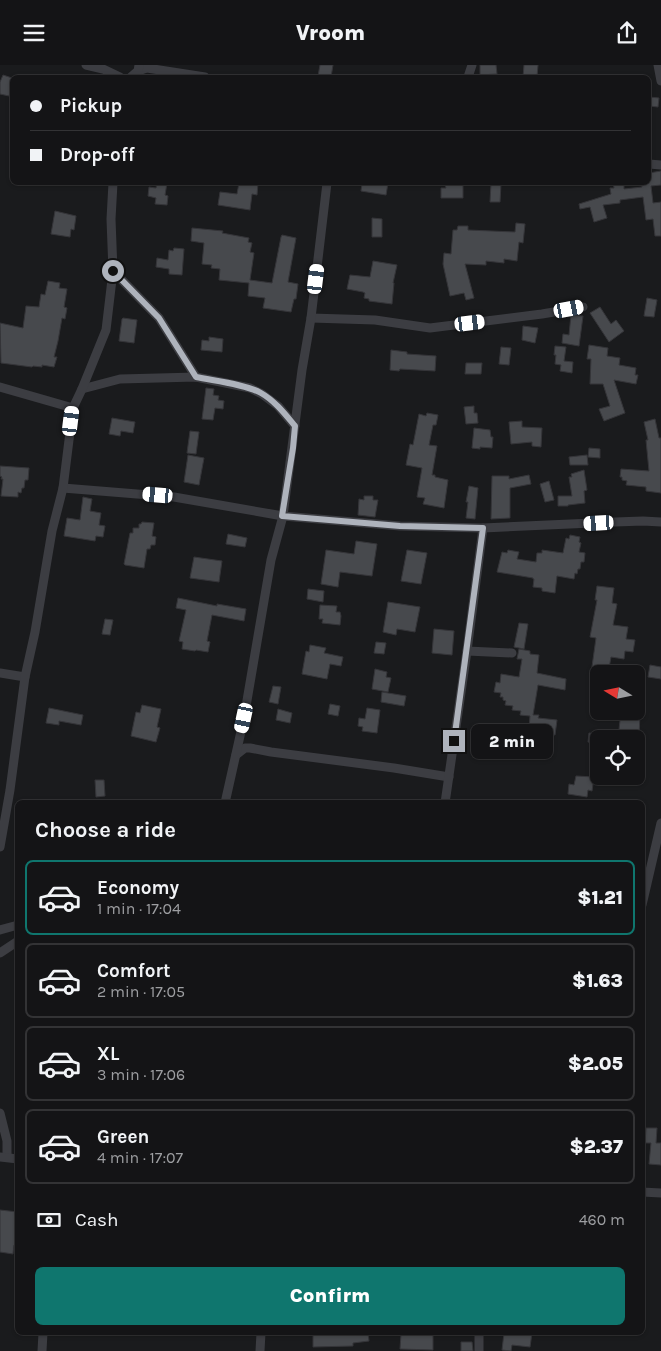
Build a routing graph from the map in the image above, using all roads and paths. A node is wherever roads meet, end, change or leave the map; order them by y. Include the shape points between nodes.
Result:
1 (86, 65) edge
2 (658, 65) edge
3 (136, 71) edge
4 (116, 75) edge
5 (192, 75) edge
6 (661, 81) edge
7 (113, 185) edge
8 (327, 185) edge
9 (113, 271) junction
10 (583, 307) dead end
11 (311, 318) junction
12 (196, 377) junction
13 (0, 387) edge
14 (82, 389) junction
15 (73, 408) junction
16 (295, 426) junction
17 (63, 488) junction
18 (282, 516) junction
19 (661, 522) edge
20 (483, 528) junction
21 (467, 651) junction
22 (512, 653) dead end
23 (0, 673) edge
24 (24, 677) junction
25 (236, 755) junction
26 (449, 777) junction
27 (226, 800) edge
28 (445, 800) edge
29 (661, 823) edge
30 (0, 847) edge
31 (645, 892) edge
32 (15, 926) edge
33 (0, 930) edge
34 (15, 943) edge
35 (0, 953) edge
36 (0, 1113) edge
37 (3, 1157) edge
38 (645, 1191) edge
39 (661, 1193) edge
40 (43, 1335) edge
41 (261, 1335) edge
42 (479, 1335) edge
43 (42, 1351) edge
44 (260, 1351) edge
45 (479, 1351) edge

1 - 4 street
2 - 6 street
3 - 5 street via 147,68
7 - 9 street
8 - 11 street
9 - 12 street via 159,318
9 - 14 street via 105,336
10 - 11 street via 430,328 375,320
11 - 16 street
12 - 14 street via 120,379
12 - 16 street via 250,388 278,406
13 - 15 street
14 - 15 street
15 - 17 street
16 - 18 street
17 - 18 street via 174,497
17 - 24 street
18 - 20 street via 400,526
18 - 25 street
19 - 20 street via 615,521
20 - 21 street
21 - 22 street
21 - 26 street
23 - 24 street
24 - 30 street
25 - 26 street via 250,748
25 - 27 street
26 - 28 street
29 - 31 street
32 - 33 street
34 - 35 street
36 - 37 street via 7,1141
38 - 39 street
40 - 43 street
41 - 44 street
42 - 45 street

